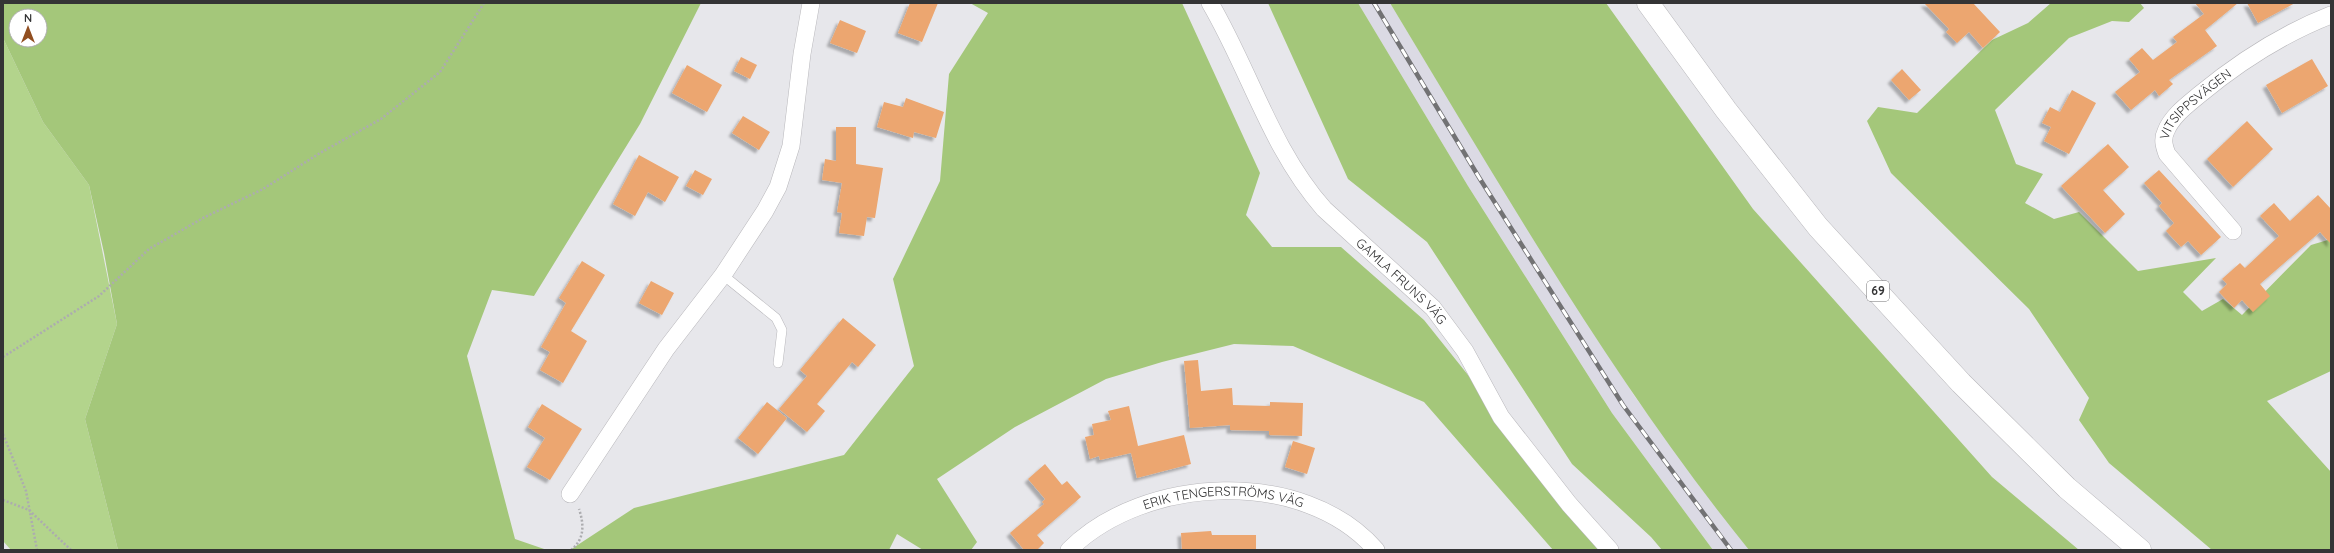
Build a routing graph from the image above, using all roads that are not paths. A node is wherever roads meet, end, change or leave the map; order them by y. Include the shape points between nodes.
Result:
1 (811, 3) edge
2 (1210, 3) edge
3 (1648, 3) edge
4 (2331, 15) edge
5 (2233, 231) dead end
6 (724, 275) junction
7 (778, 364) dead end
8 (570, 494) road end
9 (1069, 550) edge
10 (1376, 550) edge
11 (1610, 550) edge
12 (2140, 550) edge

1 - 6 street via 791,146 778,187 766,212
2 - 11 street, GAMLA FRUNS VÄG via 1291,167 1309,193 1433,308 1465,352 1501,417 1569,504
3 - 12 main road, 69 via 1726,110 1818,227 1961,384 2067,488
4 - 5 street, VITSIPPSVÄGEN via 2251,55 2186,106 2165,131 2163,143 2167,154
6 - 7 lane via 776,318 782,330
6 - 8 street via 666,349
9 - 10 street, ERIK TENGERSTRÖMS VÄG via 1106,523 1136,508 1189,492 1228,490 1277,497 1308,505 1343,522 1365,538

